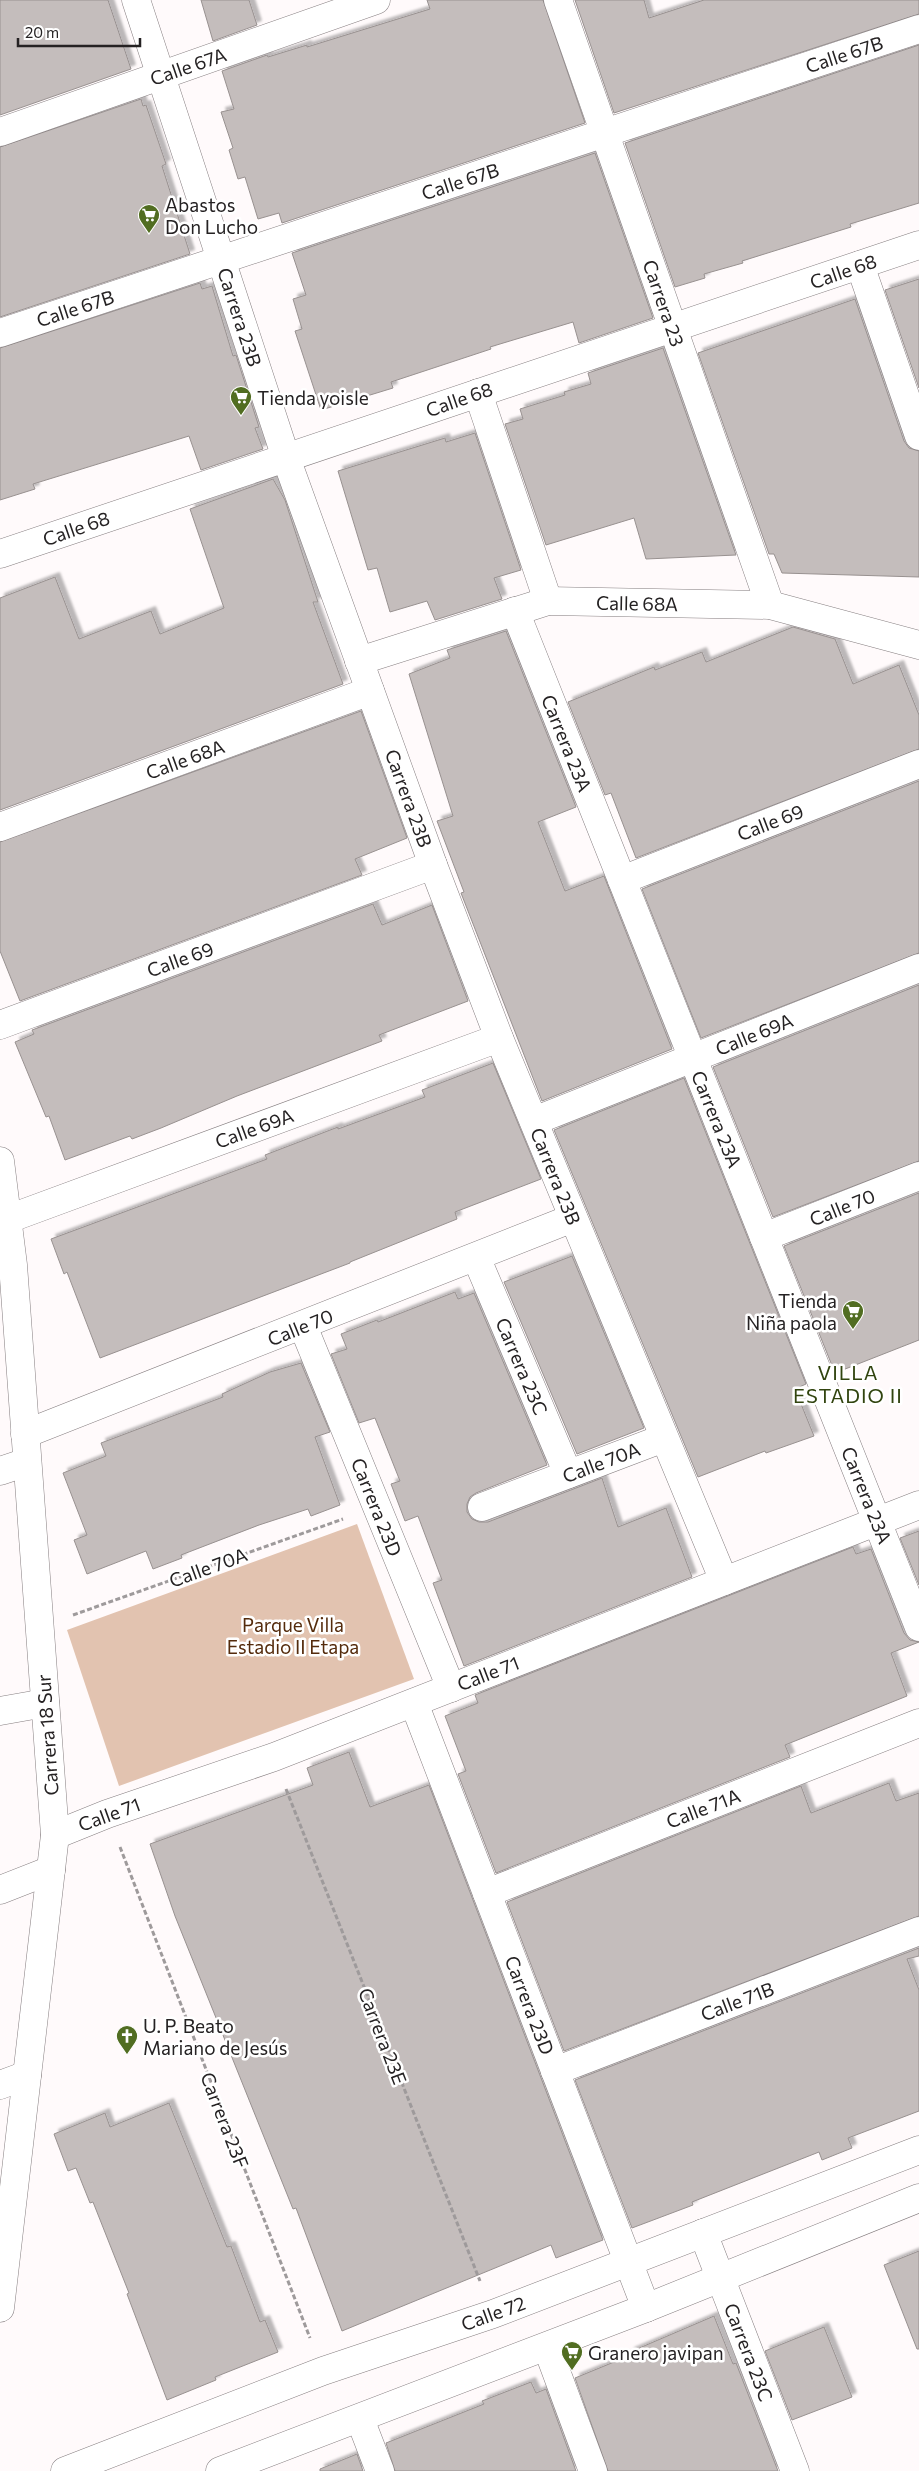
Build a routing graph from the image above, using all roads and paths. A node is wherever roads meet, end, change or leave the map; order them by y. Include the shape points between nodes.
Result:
1 (136, 0) edge
2 (376, 0) edge
3 (558, 0) edge
4 (919, 29) edge
5 (161, 76) junction
6 (0, 132) edge
7 (605, 133) junction
8 (919, 245) edge
9 (222, 260) junction
10 (860, 265) junction
11 (673, 328) junction
12 (0, 333) edge
13 (478, 393) junction
14 (919, 436) edge
15 (286, 458) junction
16 (0, 554) edge
17 (548, 601) junction
18 (770, 605) junction
19 (515, 611) junction
20 (919, 645) edge
21 (359, 661) junction
22 (370, 692) junction
23 (919, 764) edge
24 (0, 826) edge
25 (432, 865) junction
26 (622, 880) junction
27 (919, 968) edge
28 (0, 1025) edge
29 (499, 1038) junction
30 (693, 1058) junction
31 (534, 1121) junction
32 (0, 1161) edge
33 (919, 1176) edge
34 (573, 1218) junction
35 (8, 1219) junction
36 (764, 1237) junction
37 (476, 1257) junction
38 (7, 1267) edge
39 (303, 1326) junction
40 (26, 1434) junction
41 (664, 1438) junction
42 (27, 1462) junction
43 (0, 1471) edge
44 (568, 1474) junction
45 (919, 1505) edge
46 (377, 1507) junction
47 (482, 1507) dead end
48 (877, 1521) junction
49 (724, 1581) junction
50 (39, 1627) junction
51 (919, 1627) edge
52 (451, 1688) junction
53 (45, 1703) junction
54 (414, 1703) junction
55 (0, 1711) edge
56 (919, 1723) edge
57 (274, 1757) junction
58 (107, 1814) junction
59 (55, 1835) junction
60 (51, 1870) junction
61 (0, 1890) edge
62 (486, 1893) junction
63 (919, 1931) edge
64 (555, 2071) junction
65 (27, 2075) junction
66 (0, 2085) edge
67 (919, 2150) edge
68 (919, 2198) edge
69 (703, 2233) junction
70 (628, 2262) junction
71 (720, 2279) junction
72 (0, 2299) edge
73 (646, 2308) junction
74 (493, 2314) junction
75 (547, 2347) junction
76 (323, 2371) junction
77 (360, 2419) junction
78 (65, 2471) edge
79 (220, 2471) edge
80 (380, 2471) edge
81 (592, 2471) edge
82 (795, 2471) edge

1 - 5 street, Carrera 23B
2 - 5 street, Calle 67A
3 - 7 street, Carrera 23
4 - 7 street, Calle 67B
5 - 6 street, Calle 67A
5 - 9 street, Carrera 23B
7 - 9 street, Calle 67B
7 - 11 street, Carrera 23
8 - 10 street, Calle 68
9 - 12 street, Calle 67B
9 - 15 street, Carrera 23B
10 - 11 street, Calle 68
10 - 14 street
11 - 13 street, Calle 68
11 - 18 street, Carrera 23
13 - 15 street, Calle 68
13 - 17 street
15 - 16 street, Calle 68
15 - 21 street, Carrera 23B
17 - 18 street, Calle 68A
17 - 19 street, Calle 68A
18 - 20 street, Calle 68A
19 - 21 street, Calle 68A
19 - 26 street, Carrera 23A
21 - 22 street, Carrera 23B
22 - 24 street, Calle 68A
22 - 25 street, Carrera 23B
23 - 26 street, Calle 69
25 - 28 street, Calle 69
25 - 29 street, Carrera 23B
26 - 30 street, Carrera 23A
27 - 30 street, Calle 69A
29 - 31 street, Carrera 23B
29 - 35 street, Calle 69A
30 - 31 street, Calle 69A
30 - 36 street, Carrera 23A
31 - 34 street, Carrera 23B
32 - 35 street, Carrera 18 Sur
33 - 36 street, Calle 70
34 - 37 street, Calle 70
34 - 41 street, Carrera 23B
35 - 38 street, Carrera 18 Sur
36 - 48 street, Carrera 23A
37 - 39 street, Calle 70
37 - 44 street, Carrera 23C
38 - 40 street, Carrera 18 Sur
39 - 40 street, Calle 70
39 - 46 street, Carrera 23D
40 - 42 street, Carrera 18 Sur
41 - 44 street, Calle 70A
41 - 49 street, Carrera 23B
42 - 43 street
42 - 50 street, Carrera 18 Sur
44 - 47 street, Calle 70A
45 - 48 street, Calle 71
46 - 50 path, Calle 70A
46 - 52 street, Carrera 23D
48 - 49 street, Calle 71
48 - 51 street, Carrera 23A
49 - 52 street, Calle 71
50 - 53 street, Carrera 18 Sur
52 - 54 street, Calle 71
53 - 55 street
53 - 59 street, Carrera 18 Sur
54 - 57 street, Calle 71
54 - 62 street, Carrera 23D
56 - 62 street, Calle 71A
57 - 58 street, Calle 71
57 - 74 path, Carrera 23E
58 - 59 street, Calle 71
58 - 76 path, Carrera 23F
59 - 60 street, Carrera 18 Sur
60 - 61 street
60 - 65 street, Carrera 18 Sur
62 - 64 street, Carrera 23D
63 - 64 street, Calle 71B
64 - 70 street, Carrera 23D
65 - 66 street
65 - 72 street, Carrera 18 Sur
67 - 69 street, Calle 72
68 - 71 street
69 - 70 street, Calle 72
69 - 71 street, Carrera 23C
70 - 73 street, Carrera 23D
70 - 74 street, Calle 72
71 - 73 street
71 - 82 street, Carrera 23C
73 - 75 street
74 - 76 street, Calle 72
75 - 77 street
75 - 81 street
76 - 78 street, Calle 72
77 - 79 street
77 - 80 street

